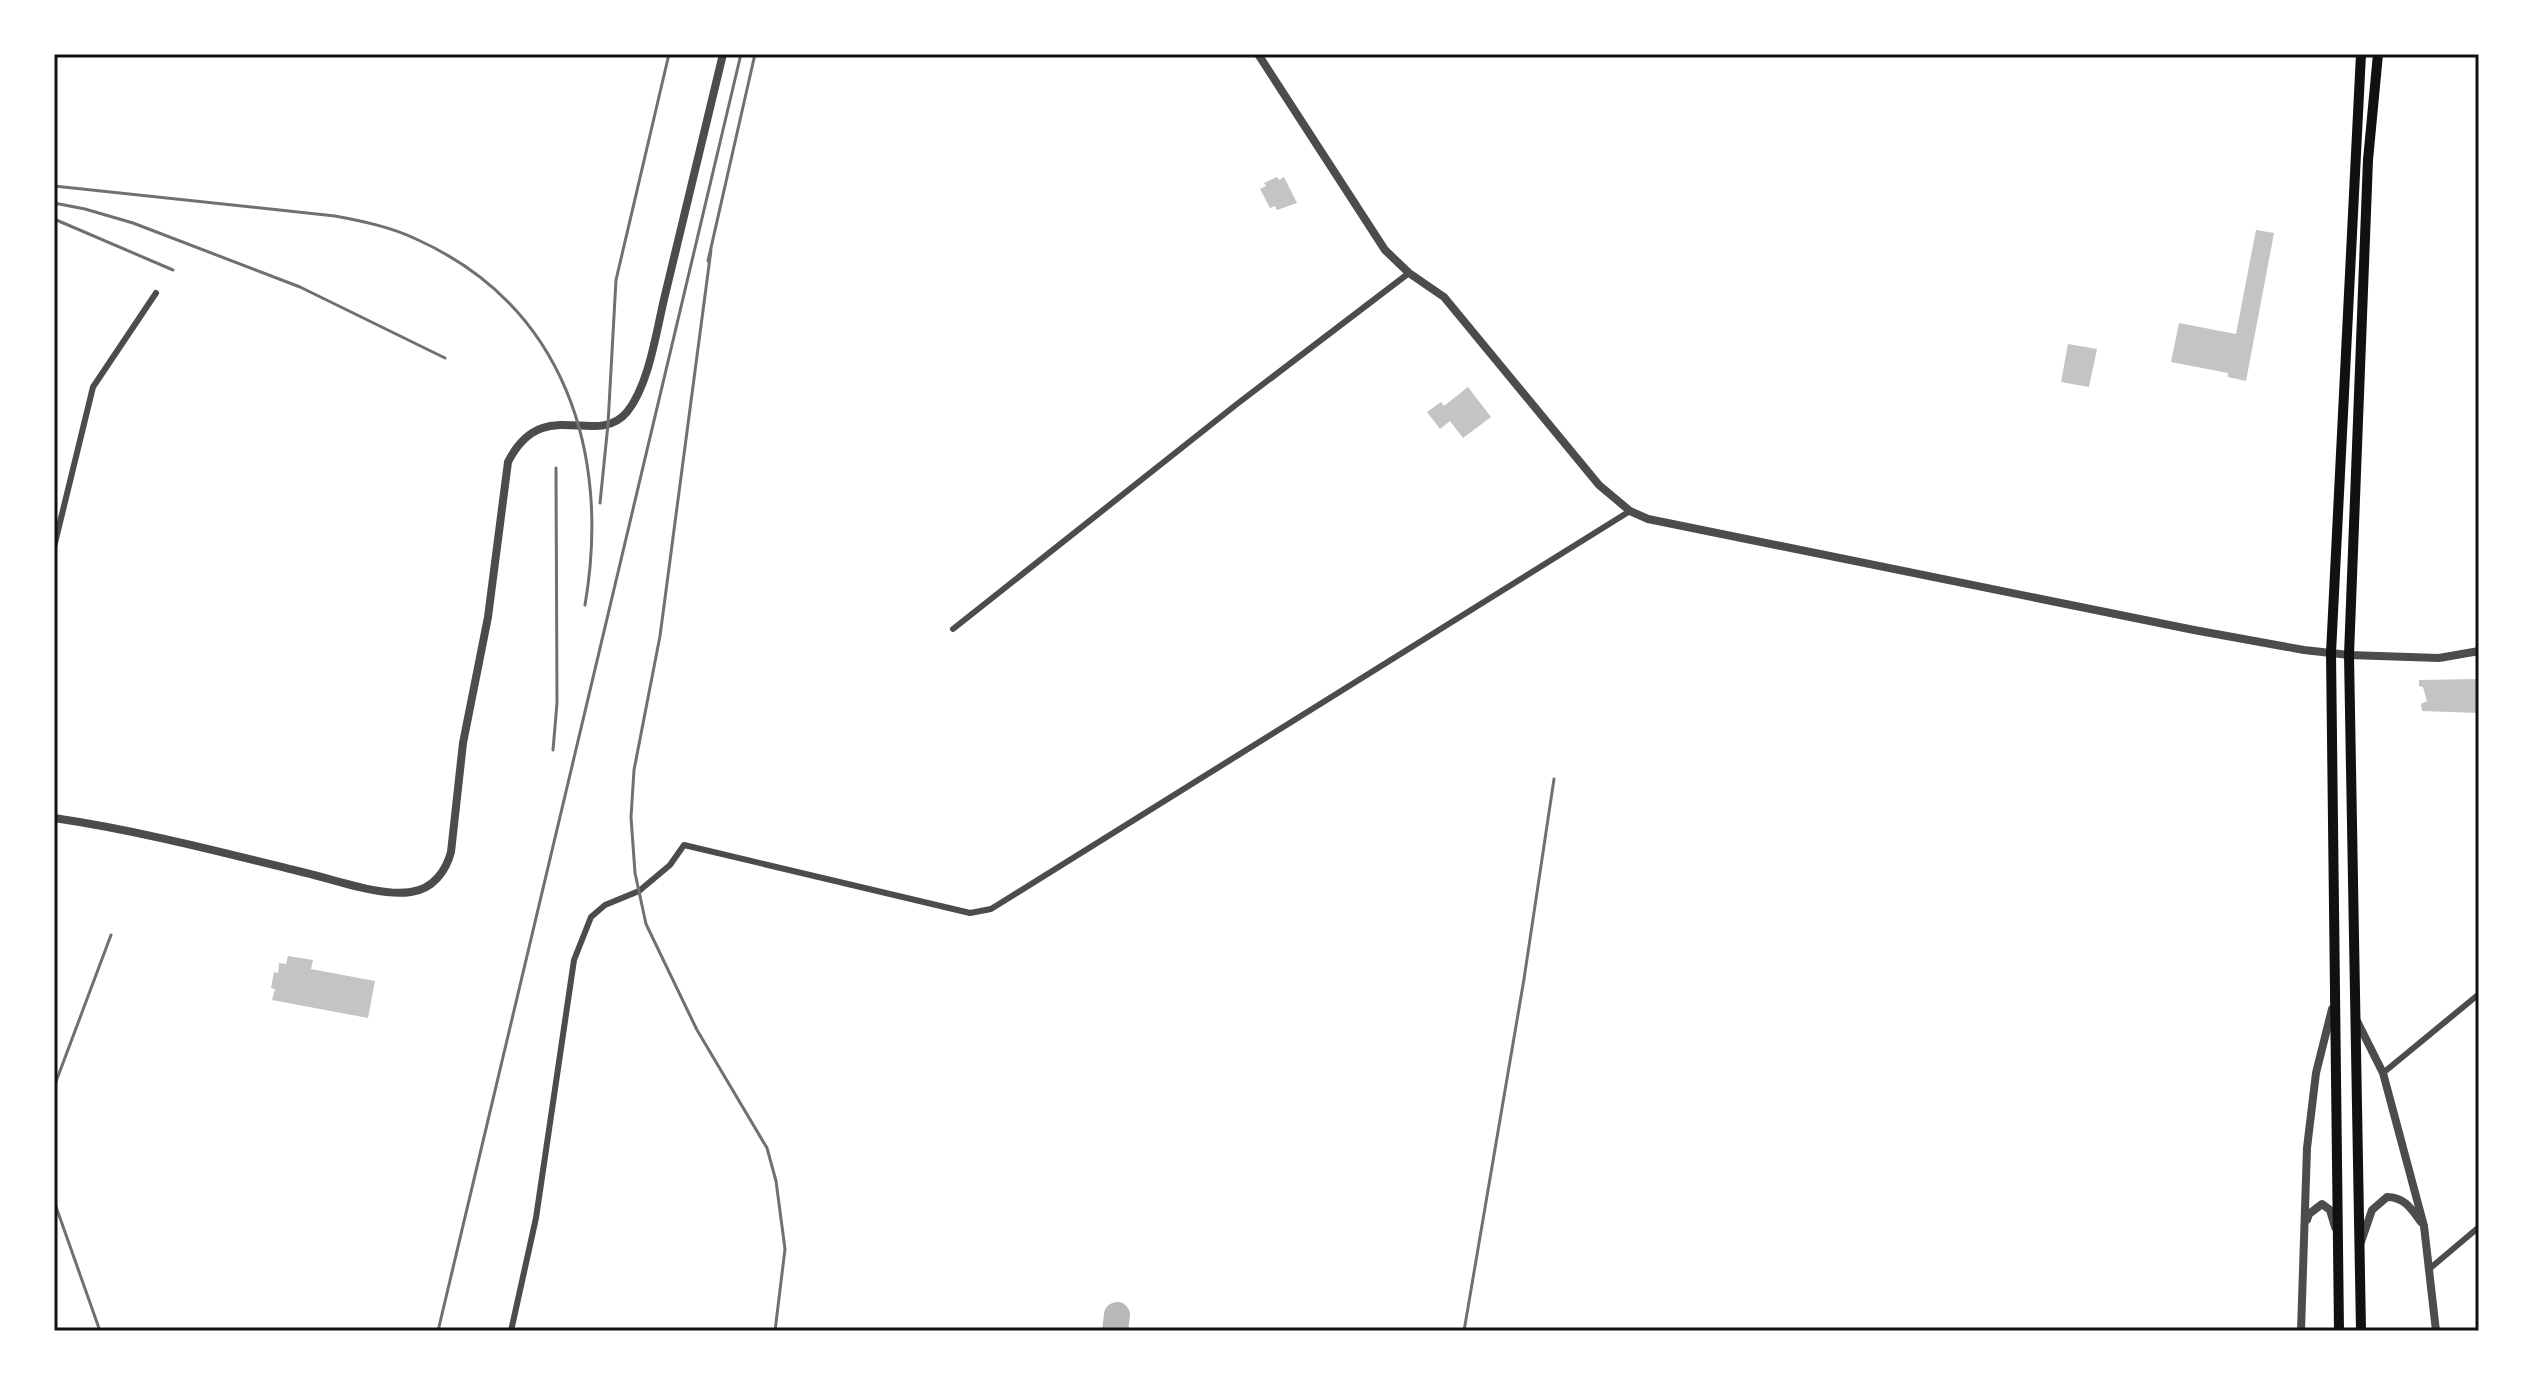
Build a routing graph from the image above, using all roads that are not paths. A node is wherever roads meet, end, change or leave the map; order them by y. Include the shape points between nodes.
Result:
1 (723, 54) edge
2 (1258, 54) edge
3 (2361, 54) edge
4 (2378, 54) edge
5 (1409, 273) junction
6 (156, 293) dead end
7 (1630, 511) junction
8 (54, 547) edge
9 (953, 629) dead end
10 (2479, 651) edge
11 (2331, 653) junction
12 (2349, 655) junction
13 (54, 818) edge
14 (2479, 994) edge
15 (2335, 1000) junction
16 (2354, 1014) junction
17 (2383, 1073) junction
18 (2424, 1226) junction
19 (2479, 1227) edge
20 (2303, 1241) junction
21 (2338, 1244) junction
22 (2360, 1246) junction
23 (2428, 1270) junction
24 (511, 1331) edge
25 (2301, 1331) edge
26 (2339, 1331) edge
27 (2361, 1331) edge
28 (2436, 1331) edge

1 - 13 street via 636,399 608,424 545,425 516,445 508,462 447,867 425,888 401,892
2 - 5 street via 1385,250
3 - 11 main road
4 - 12 main road via 2368,160
5 - 7 street via 1444,297 1599,485
5 - 9 street
6 - 8 street via 93,387
7 - 11 street via 1648,519 2194,630
7 - 24 street via 991,909 970,913 684,845 639,891 591,917 574,960 536,1218
10 - 12 street via 2439,658
11 - 12 street
11 - 15 main road
12 - 16 main road
14 - 17 street
15 - 20 street via 2316,1073
15 - 21 main road
16 - 17 street
16 - 22 main road
17 - 18 street
18 - 22 street via 2407,1203 2387,1197 2372,1210
18 - 23 street
19 - 23 street
20 - 21 street via 2309,1214 2322,1204 2330,1210
20 - 25 street
21 - 26 main road
22 - 27 main road
23 - 28 street

